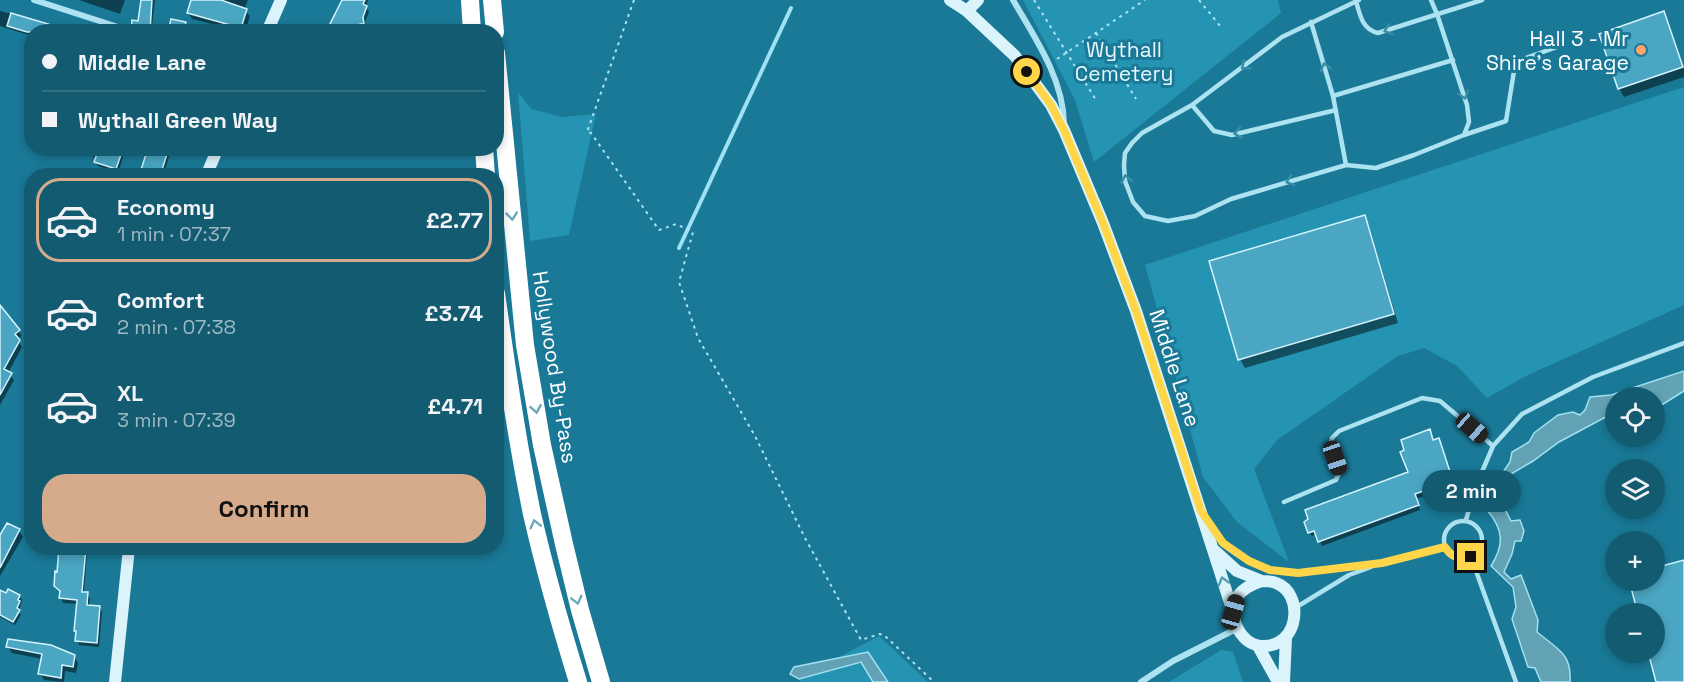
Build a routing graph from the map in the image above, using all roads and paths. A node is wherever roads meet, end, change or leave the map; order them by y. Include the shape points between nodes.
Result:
1 (34, 0) edge
2 (281, 0) edge
3 (470, 0) edge
4 (492, 0) edge
5 (634, 0) edge
6 (950, 0) edge
7 (978, 0) edge
8 (1013, 0) edge
9 (1034, 0) edge
10 (1145, 0) edge
11 (1199, 0) edge
12 (1431, 0) edge
13 (1482, 0) edge
14 (1357, 1) edge
15 (967, 11) junction
16 (1437, 14) junction
17 (1311, 22) junction
18 (109, 24) edge
19 (270, 24) edge
20 (472, 24) edge
21 (494, 24) edge
22 (1221, 27) dead end
23 (1096, 33) junction
24 (1557, 47) dead end
25 (1066, 52) junction
26 (1453, 60) junction
27 (1050, 65) junction
28 (1334, 96) junction
29 (1136, 99) dead end
30 (1096, 100) dead end
31 (1192, 105) junction
32 (1336, 110) junction
33 (1064, 130) junction
34 (504, 134) edge
35 (1464, 135) junction
36 (1346, 165) junction
37 (1684, 343) edge
38 (504, 350) edge
39 (1493, 446) junction
40 (1284, 502) dead end
41 (1201, 511) junction
42 (1466, 520) junction
43 (1445, 547) junction
44 (1214, 550) junction
45 (128, 555) edge
46 (1471, 557) junction
47 (1382, 563) junction
48 (1262, 581) junction
49 (1294, 608) junction
50 (1233, 612) junction
51 (1238, 628) junction
52 (1286, 638) junction
53 (1258, 646) junction
54 (116, 682) edge
55 (578, 682) edge
56 (601, 682) edge
57 (934, 682) edge
58 (1141, 682) edge
59 (1278, 682) edge
60 (1284, 682) edge
61 (1516, 682) edge

1 - 18 street
2 - 19 street
3 - 20 highway
4 - 21 highway
5 - 57 path via 587,132 659,230 676,224 693,232 679,282 688,314 861,640 884,635
6 - 15 street, Middle Lane
7 - 15 street
8 - 27 street
9 - 25 path
10 - 23 path
11 - 22 path
12 - 16 lane
13 - 16 lane
16 -> 14 lane via 1377,33 1365,27
14 - 17 lane
15 - 33 street, Middle Lane via 1015,56
16 - 26 lane
28 -> 17 lane
17 -> 31 lane via 1282,37
23 - 25 path
23 - 29 path
24 - 35 lane via 1521,60 1514,71 1506,121
25 - 27 path
25 - 30 path
26 - 28 lane
26 -> 35 lane via 1467,105 1469,122
27 - 33 street via 1064,106
28 - 32 lane
32 -> 31 lane via 1232,135 1214,131
36 -> 31 lane via 1231,199 1195,216 1168,220 1145,216 1133,202 1125,181 1125,153 1142,133
32 - 36 lane
33 - 41 street, Middle Lane via 1136,311
34 -> 56 highway, Hollywood By-Pass via 525,345 542,445
35 - 36 lane via 1376,168
37 - 39 lane via 1593,377 1522,414
55 -> 38 highway via 532,514
39 - 40 lane via 1440,401 1422,398 1339,431 1331,445 1340,471 1336,480
39 - 42 lane
41 - 44 street, Middle Lane
41 - 47 lane via 1223,543 1270,570 1298,573
42 - 43 lane via 1455,522 1446,530
42 - 46 lane via 1477,526 1482,537 1480,549
43 - 46 lane via 1453,556
43 - 47 lane
44 - 48 street, Middle Lane via 1237,571
50 -> 44 street, Middle Lane
45 - 54 street
46 - 61 lane
47 - 49 lane via 1349,575
48 - 49 street, Middle Lane via 1278,583 1287,591
48 - 50 street via 1248,585 1238,594
49 - 52 street via 1294,622
50 - 51 street, Middle Lane
51 - 53 street via 1247,642
51 - 58 street
52 - 53 street via 1275,646
52 - 60 street
53 - 59 street

